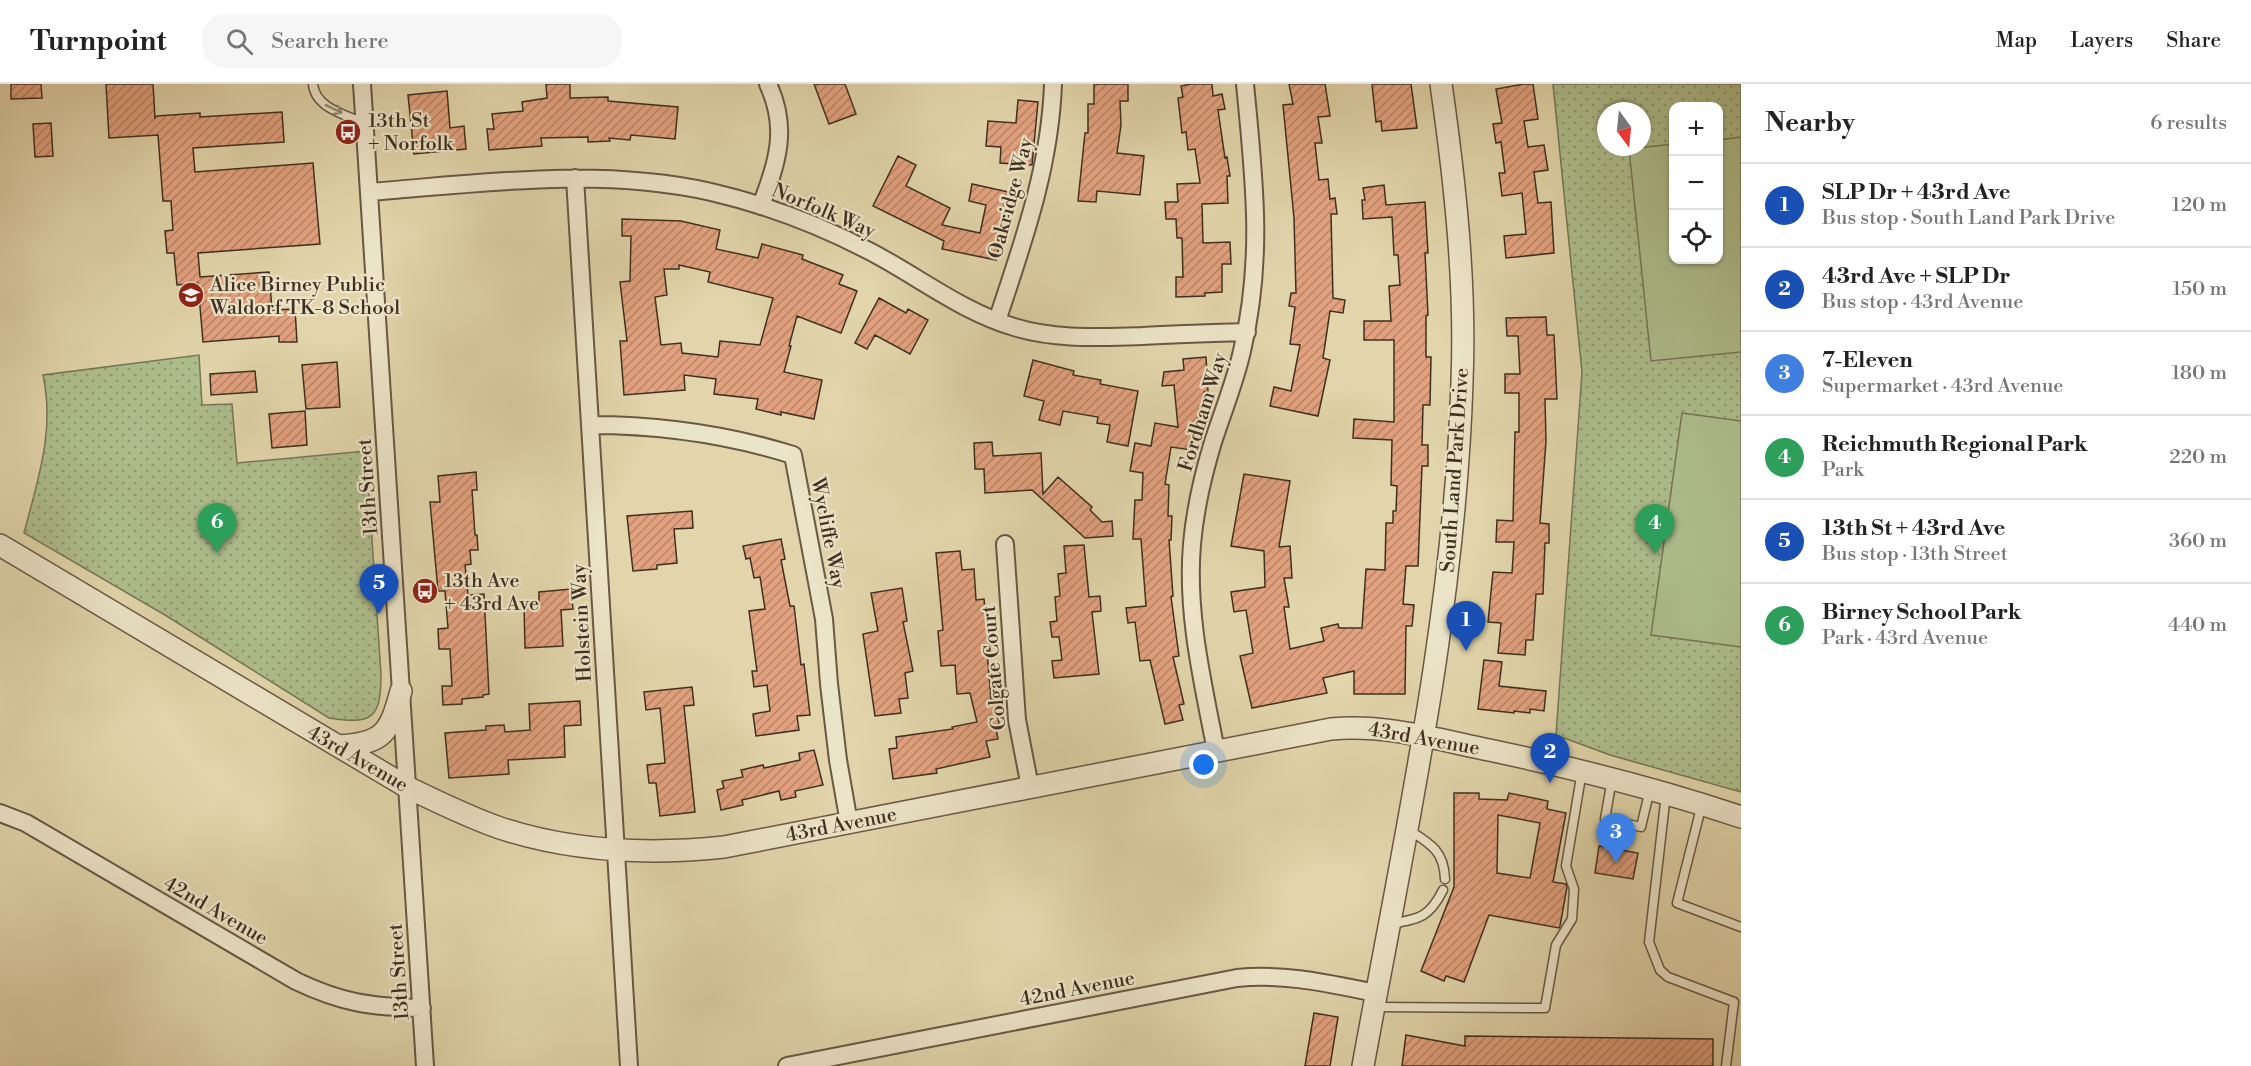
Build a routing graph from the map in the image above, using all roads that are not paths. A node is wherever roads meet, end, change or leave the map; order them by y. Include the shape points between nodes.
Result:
1 (313, 84) edge
2 (362, 84) edge
3 (768, 84) edge
4 (1053, 84) edge
5 (1245, 84) edge
6 (1441, 84) edge
7 (365, 123) junction
8 (575, 178) junction
9 (370, 192) junction
10 (761, 206) junction
11 (997, 321) junction
12 (1246, 332) junction
13 (590, 425) junction
14 (1005, 544) dead end
15 (0, 545) edge
16 (401, 691) junction
17 (1423, 736) junction
18 (338, 746) junction
19 (1216, 751) junction
20 (1582, 771) junction
21 (1612, 778) junction
22 (407, 787) junction
23 (1030, 787) junction
24 (1658, 791) junction
25 (1702, 803) junction
26 (0, 813) edge
27 (1741, 817) edge
28 (849, 823) junction
29 (1406, 828) junction
30 (616, 850) junction
31 (1445, 879) dead end
32 (1443, 890) dead end
33 (1389, 924) junction
34 (1741, 927) edge
35 (1375, 1000) junction
36 (422, 1008) junction
37 (425, 1066) edge
38 (629, 1066) edge
39 (787, 1066) edge
40 (1363, 1066) edge
41 (1726, 1066) edge

1 -> 7 lane via 321,102
2 - 7 street, 13th Street
3 - 10 street via 780,127 779,147
4 - 11 street, Oakridge Way via 1049,133 1036,199
5 - 12 street, Fordham Way via 1257,239
6 - 17 street, South Land Park Drive via 1459,236 1462,380 1450,552
7 - 9 street, 13th Street
8 - 9 street, Norfolk Way
8 - 10 street, Norfolk Way via 668,185
8 - 13 street, Holstein Way
9 - 16 street, 13th Street
10 - 11 street, Norfolk Way via 835,234
11 - 12 street, Norfolk Way via 1070,336
12 - 19 street, Fordham Way via 1202,481 1192,544 1192,616
13 - 28 street, Wycliffe Way via 715,434 793,455 821,603
13 - 30 street, Holstein Way
14 - 23 street, Colgate Court via 1017,720
15 - 18 street, 43rd Avenue
16 - 18 street via 393,721 378,738
16 - 22 street, 13th Street
17 - 19 street, 43rd Avenue via 1385,728 1339,728
17 - 20 street, 43rd Avenue
17 - 29 street, South Land Park Drive
18 - 22 street, 43rd Avenue
19 - 23 street, 43rd Avenue
20 - 21 street, 43rd Avenue
20 - 35 lane via 1566,866 1574,889 1572,919 1556,945 1545,1008
21 - 24 street, 43rd Avenue
21 - 24 lane via 1605,819 1641,826
22 - 30 street, 43rd Avenue via 501,828 568,844
22 - 36 street, 13th Street
23 - 28 street, 43rd Avenue
24 - 25 street, 43rd Avenue
24 - 41 lane via 1649,942 1660,970 1668,977 1734,1002
25 - 27 street, 43rd Avenue
25 - 34 lane via 1677,903
26 - 36 street, 42nd Avenue via 26,823 325,995 381,1007
28 - 30 street, 43rd Avenue via 724,847 677,852
29 - 31 lane via 1435,847
29 - 33 street, South Land Park Drive
30 - 38 street, Holstein Way
32 - 33 lane via 1435,906 1421,918
33 - 35 street, South Land Park Drive
35 - 39 street, 42nd Avenue via 1288,977 1263,975
35 - 40 street, South Land Park Drive
36 - 37 street, 13th Street

